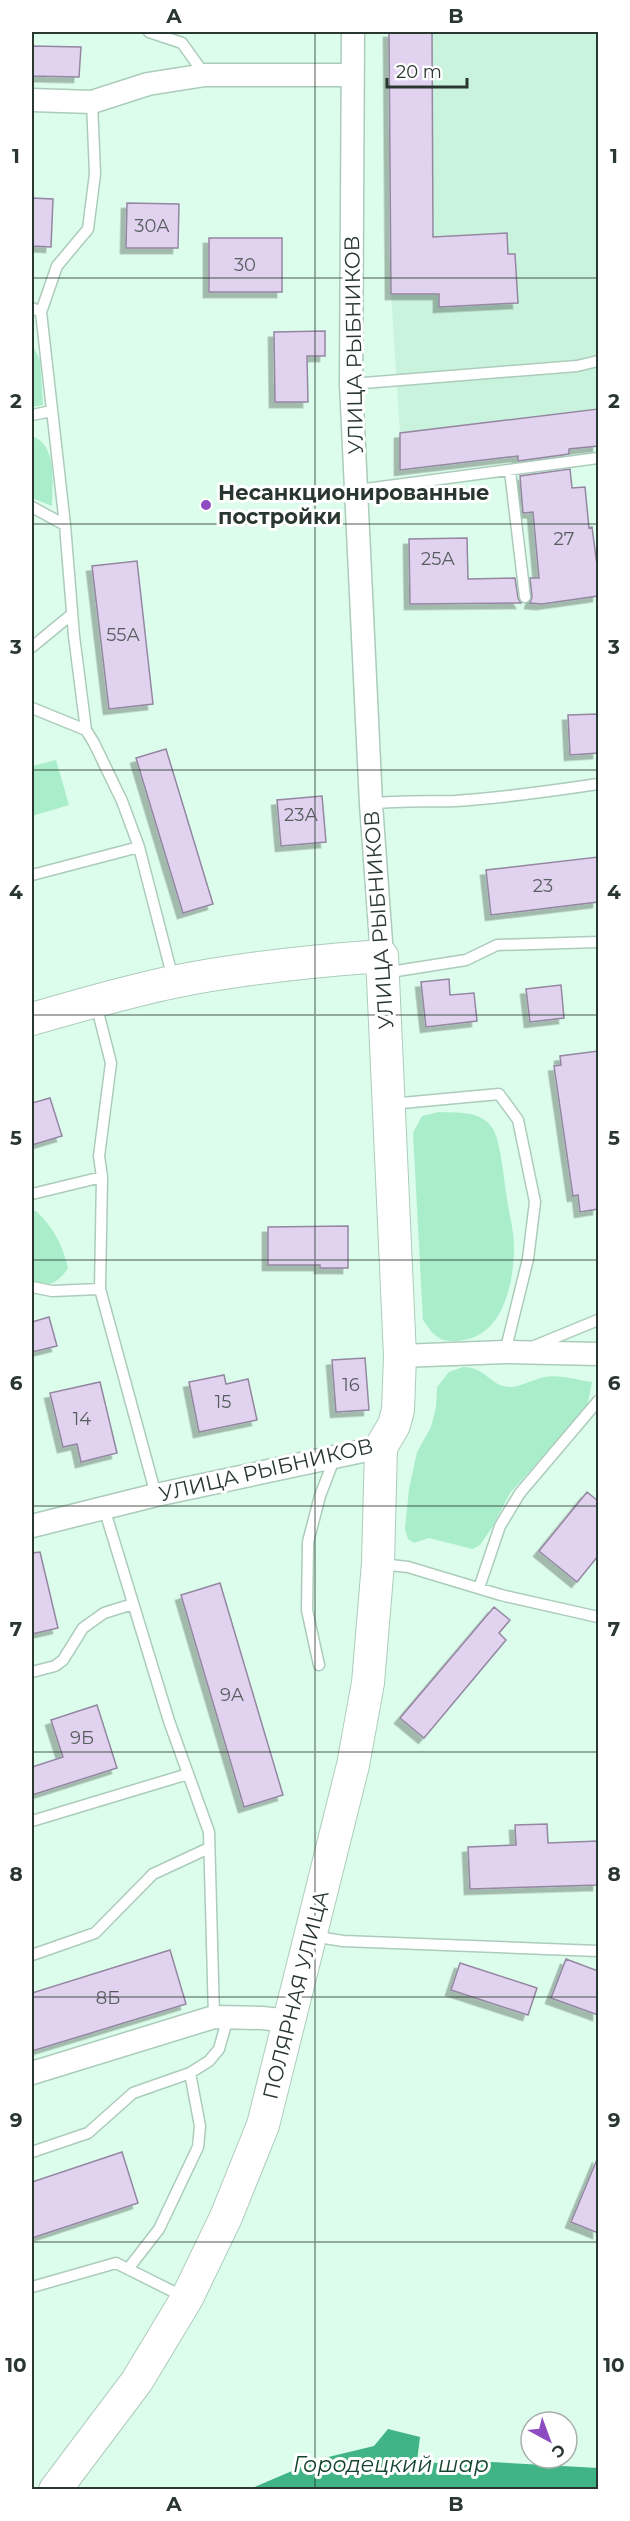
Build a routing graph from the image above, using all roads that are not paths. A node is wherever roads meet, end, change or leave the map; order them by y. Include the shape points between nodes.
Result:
1 (149, 32) edge
2 (353, 32) edge
3 (205, 75) junction
4 (352, 75) junction
5 (32, 100) edge
6 (92, 102) junction
7 (36, 310) edge
8 (598, 361) edge
9 (351, 384) junction
10 (52, 411) junction
11 (32, 415) edge
12 (598, 458) edge
13 (510, 471) junction
14 (358, 490) junction
15 (32, 507) edge
16 (65, 525) junction
17 (525, 597) dead end
18 (72, 614) junction
19 (32, 647) edge
20 (32, 708) edge
21 (86, 730) junction
22 (598, 784) edge
23 (371, 804) junction
24 (139, 848) junction
25 (32, 875) edge
26 (598, 942) edge
27 (383, 964) junction
28 (174, 982) junction
29 (95, 1001) junction
30 (32, 1019) edge
31 (390, 1105) junction
32 (102, 1177) junction
33 (32, 1194) edge
34 (32, 1287) edge
35 (100, 1288) junction
36 (598, 1320) edge
37 (512, 1352) junction
38 (598, 1354) edge
39 (400, 1356) junction
40 (598, 1401) edge
41 (381, 1447) junction
42 (336, 1456) junction
43 (156, 1495) junction
44 (104, 1508) junction
45 (32, 1526) edge
46 (378, 1563) junction
47 (479, 1588) junction
48 (133, 1604) junction
49 (598, 1617) edge
50 (319, 1665) dead end
51 (32, 1672) edge
52 (188, 1774) junction
53 (32, 1821) edge
54 (209, 1848) junction
55 (312, 1936) junction
56 (598, 1951) edge
57 (32, 1954) edge
58 (221, 2017) junction
59 (290, 2021) junction
60 (32, 2073) edge
61 (190, 2073) junction
62 (32, 2152) edge
63 (128, 2270) junction
64 (32, 2287) edge
65 (187, 2298) junction
66 (55, 2490) edge

1 - 3 lane via 182,43
2 - 4 street, УЛИЦА РЫБНИКОВ
3 - 4 street
3 - 6 street via 148,84
4 - 9 street, УЛИЦА РЫБНИКОВ
5 - 6 street
6 - 7 lane via 95,174 88,228 57,266
7 - 10 lane
8 - 9 lane via 577,366
9 - 14 street, УЛИЦА РЫБНИКОВ
10 - 11 lane
10 - 16 lane
12 - 13 lane
13 - 14 lane
13 - 17 lane
14 - 23 street, УЛИЦА РЫБНИКОВ
15 - 16 lane
16 - 18 lane
18 - 19 lane
18 - 21 lane
20 - 21 lane
21 - 24 lane via 122,801
22 - 23 lane via 454,801
23 - 27 street, УЛИЦА РЫБНИКОВ
24 - 25 lane
24 - 28 lane
26 - 27 lane via 497,945 466,960
27 - 28 main road via 298,962
27 - 31 main road, УЛИЦА РЫБНИКОВ
28 - 29 main road
29 - 30 main road
29 - 32 lane via 111,1063 99,1156
31 - 37 lane via 499,1094 518,1120 536,1202
31 - 39 main road, УЛИЦА РЫБНИКОВ
32 - 33 lane
32 - 35 lane
34 - 35 lane via 52,1292
35 - 43 lane
36 - 37 lane
37 - 38 street
37 - 39 street
39 - 41 main road, УЛИЦА РЫБНИКОВ via 398,1410
40 - 47 lane via 520,1493 500,1526
41 - 42 street, УЛИЦА РЫБНИКОВ
41 - 46 main road, ПОЛЯРНАЯ УЛИЦА
42 - 43 street, УЛИЦА РЫБНИКОВ
42 - 50 lane via 308,1542 307,1610
43 - 44 street, УЛИЦА РЫБНИКОВ
44 - 45 street, УЛИЦА РЫБНИКОВ
44 - 48 lane
46 - 47 lane via 408,1567
46 - 55 main road, ПОЛЯРНАЯ УЛИЦА via 368,1683 353,1765
47 - 49 lane
48 - 51 lane via 104,1613 83,1628 56,1666
48 - 52 lane
52 - 53 lane
52 - 54 lane via 209,1832
54 - 57 lane via 153,1874 95,1933
54 - 58 lane
55 - 56 lane via 343,1941
55 - 59 main road, ПОЛЯРНАЯ УЛИЦА
58 - 59 street
58 - 60 street
58 - 61 lane via 219,2049 210,2061
59 - 65 main road, ПОЛЯРНАЯ УЛИЦА via 263,2126
61 - 62 lane via 133,2093 88,2133
61 - 63 lane via 200,2126 198,2147 159,2229
63 - 64 lane via 116,2263
63 - 65 lane
65 - 66 main road, ПОЛЯРНАЯ УЛИЦА via 137,2381

